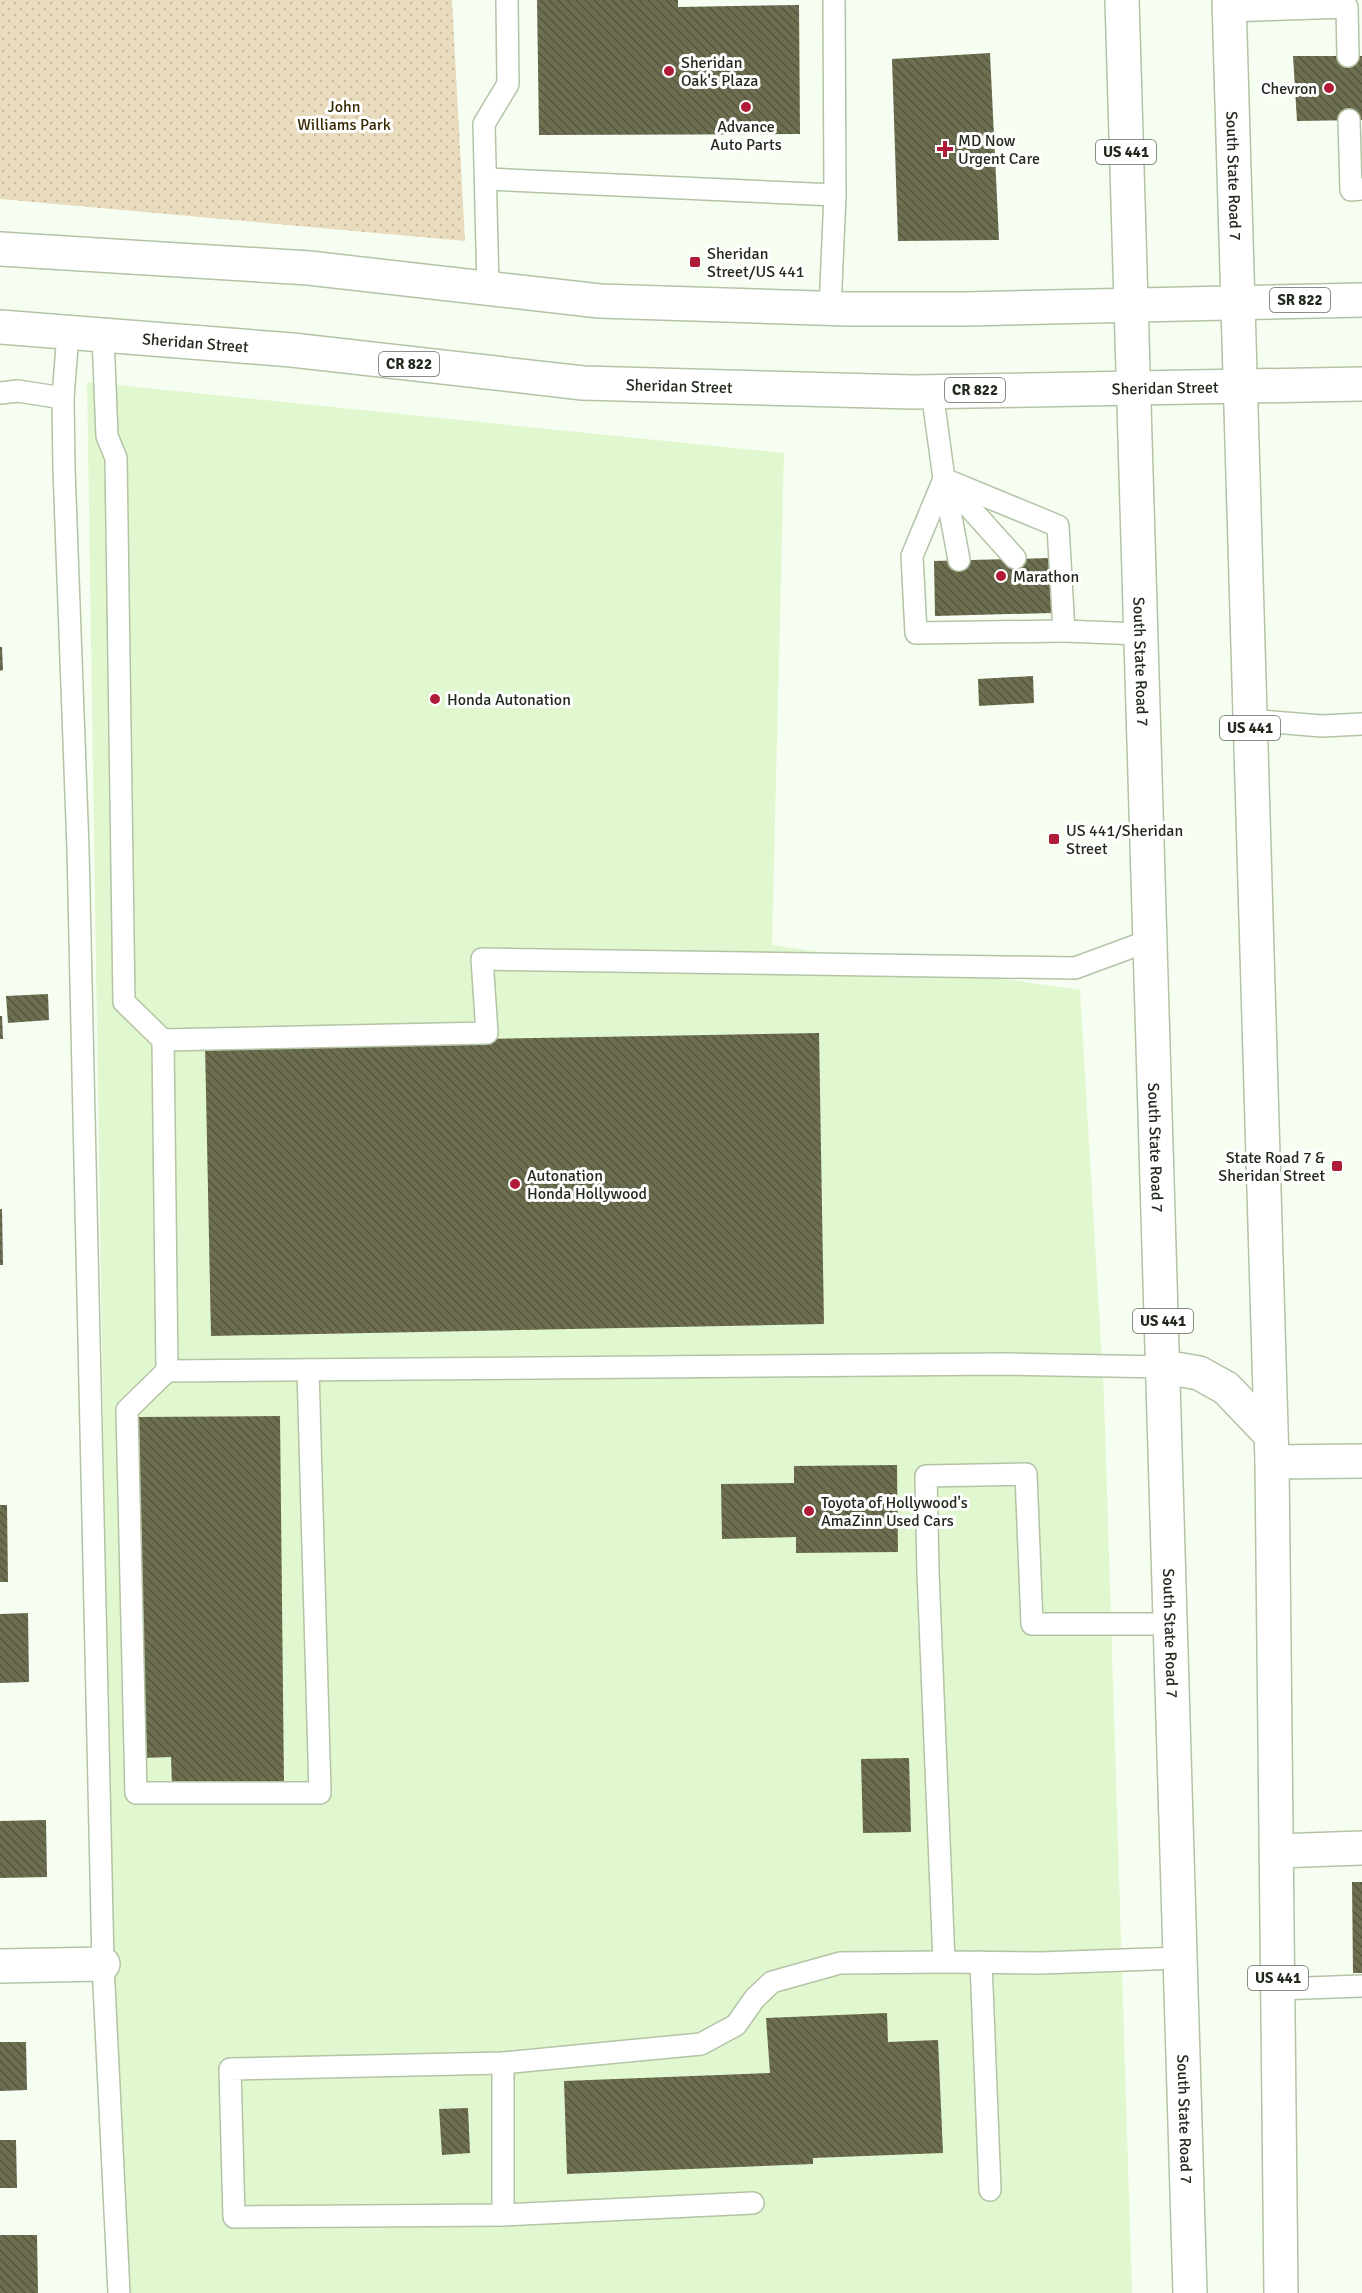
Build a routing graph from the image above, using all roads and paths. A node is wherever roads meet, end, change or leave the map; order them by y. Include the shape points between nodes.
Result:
1 (507, 0) edge
2 (834, 0) edge
3 (1122, 0) edge
4 (1229, 5) edge
5 (1348, 56) dead end
6 (1350, 120) dead end
7 (486, 179) junction
8 (1362, 189) edge
9 (835, 195) junction
10 (0, 249) edge
11 (488, 288) junction
12 (1362, 300) edge
13 (1238, 301) junction
14 (1131, 305) junction
15 (830, 309) junction
16 (0, 327) edge
17 (68, 333) junction
18 (103, 336) junction
19 (1362, 384) edge
20 (1241, 387) junction
21 (1132, 389) junction
22 (932, 391) junction
23 (0, 393) edge
24 (63, 398) junction
25 (944, 479) junction
26 (1015, 558) dead end
27 (959, 560) dead end
28 (1064, 631) junction
29 (1140, 634) junction
30 (1250, 720) junction
31 (1362, 724) edge
32 (1151, 940) junction
33 (163, 1040) junction
34 (1164, 1366) junction
35 (308, 1370) junction
36 (168, 1371) junction
37 (1271, 1448) junction
38 (1362, 1461) edge
39 (1171, 1624) junction
40 (1362, 1848) edge
41 (1276, 1851) junction
42 (1180, 1958) junction
43 (944, 1962) junction
44 (981, 1962) junction
45 (104, 1964) junction
46 (0, 1966) edge
47 (1362, 1986) edge
48 (1278, 1989) junction
49 (503, 2063) junction
50 (990, 2190) dead end
51 (753, 2203) dead end
52 (503, 2215) junction
53 (119, 2293) edge
54 (1190, 2293) edge
55 (1281, 2293) edge

1 - 7 lane via 508,84 484,124
2 - 9 lane
3 - 14 main road, South State Road 7 / US 441
4 - 5 lane via 1347,7
4 - 13 main road, South State Road 7 / US 441
6 - 8 lane via 1351,190
7 - 9 lane
7 - 11 lane
9 - 15 lane
10 - 11 main road via 309,268
11 - 15 main road via 600,301
12 - 13 main road, SR 822
13 - 14 main road, SR 822
13 - 20 main road, South State Road 7 / US 441
14 - 15 main road
14 - 21 main road, South State Road 7 / US 441
16 - 17 main road, Sheridan Street / CR 822
17 - 18 main road, Sheridan Street / CR 822
17 - 24 lane
18 - 22 main road, Sheridan Street / CR 822 via 292,351 583,383
18 - 33 lane via 107,436 116,458 124,1002
19 - 20 main road, Sheridan Street
20 - 21 main road, Sheridan Street
20 - 30 main road, South State Road 7 / US 441
21 - 22 main road, Sheridan Street / CR 822
21 - 29 main road, South State Road 7 / US 441
22 - 25 lane
23 - 24 lane via 18,391
24 - 45 lane via 78,849
25 - 26 lane
25 - 27 lane
25 - 28 lane via 1058,526
25 - 28 lane via 912,556 916,633 963,624 1022,622
28 - 29 lane
29 - 32 main road, South State Road 7 / US 441
30 - 31 lane via 1322,726
30 - 37 main road, South State Road 7 / US 441
32 - 33 lane via 1076,968 482,959 487,1033
32 - 34 main road, South State Road 7 / US 441
33 - 36 lane
34 - 35 lane
34 - 37 main road via 1199,1373 1226,1388
34 - 39 main road, South State Road 7 / US 441
35 - 36 lane
35 - 36 lane via 320,1793 136,1793 127,1410
37 - 38 main road
37 - 41 main road, South State Road 7 / US 441
39 - 42 main road, South State Road 7 / US 441
39 - 43 lane via 1032,1624 1026,1474 926,1476
40 - 41 main road
41 - 48 main road, South State Road 7 / US 441
42 - 44 lane
42 - 54 main road, South State Road 7 / US 441
43 - 44 lane
43 - 49 lane via 840,1963 772,1983 755,1998 736,2025 700,2044
44 - 50 lane
45 - 46 main road
45 - 53 lane
47 - 48 lane
48 - 55 main road, South State Road 7 / US 441
49 - 52 lane
49 - 52 lane via 230,2069 234,2217
51 - 52 lane

